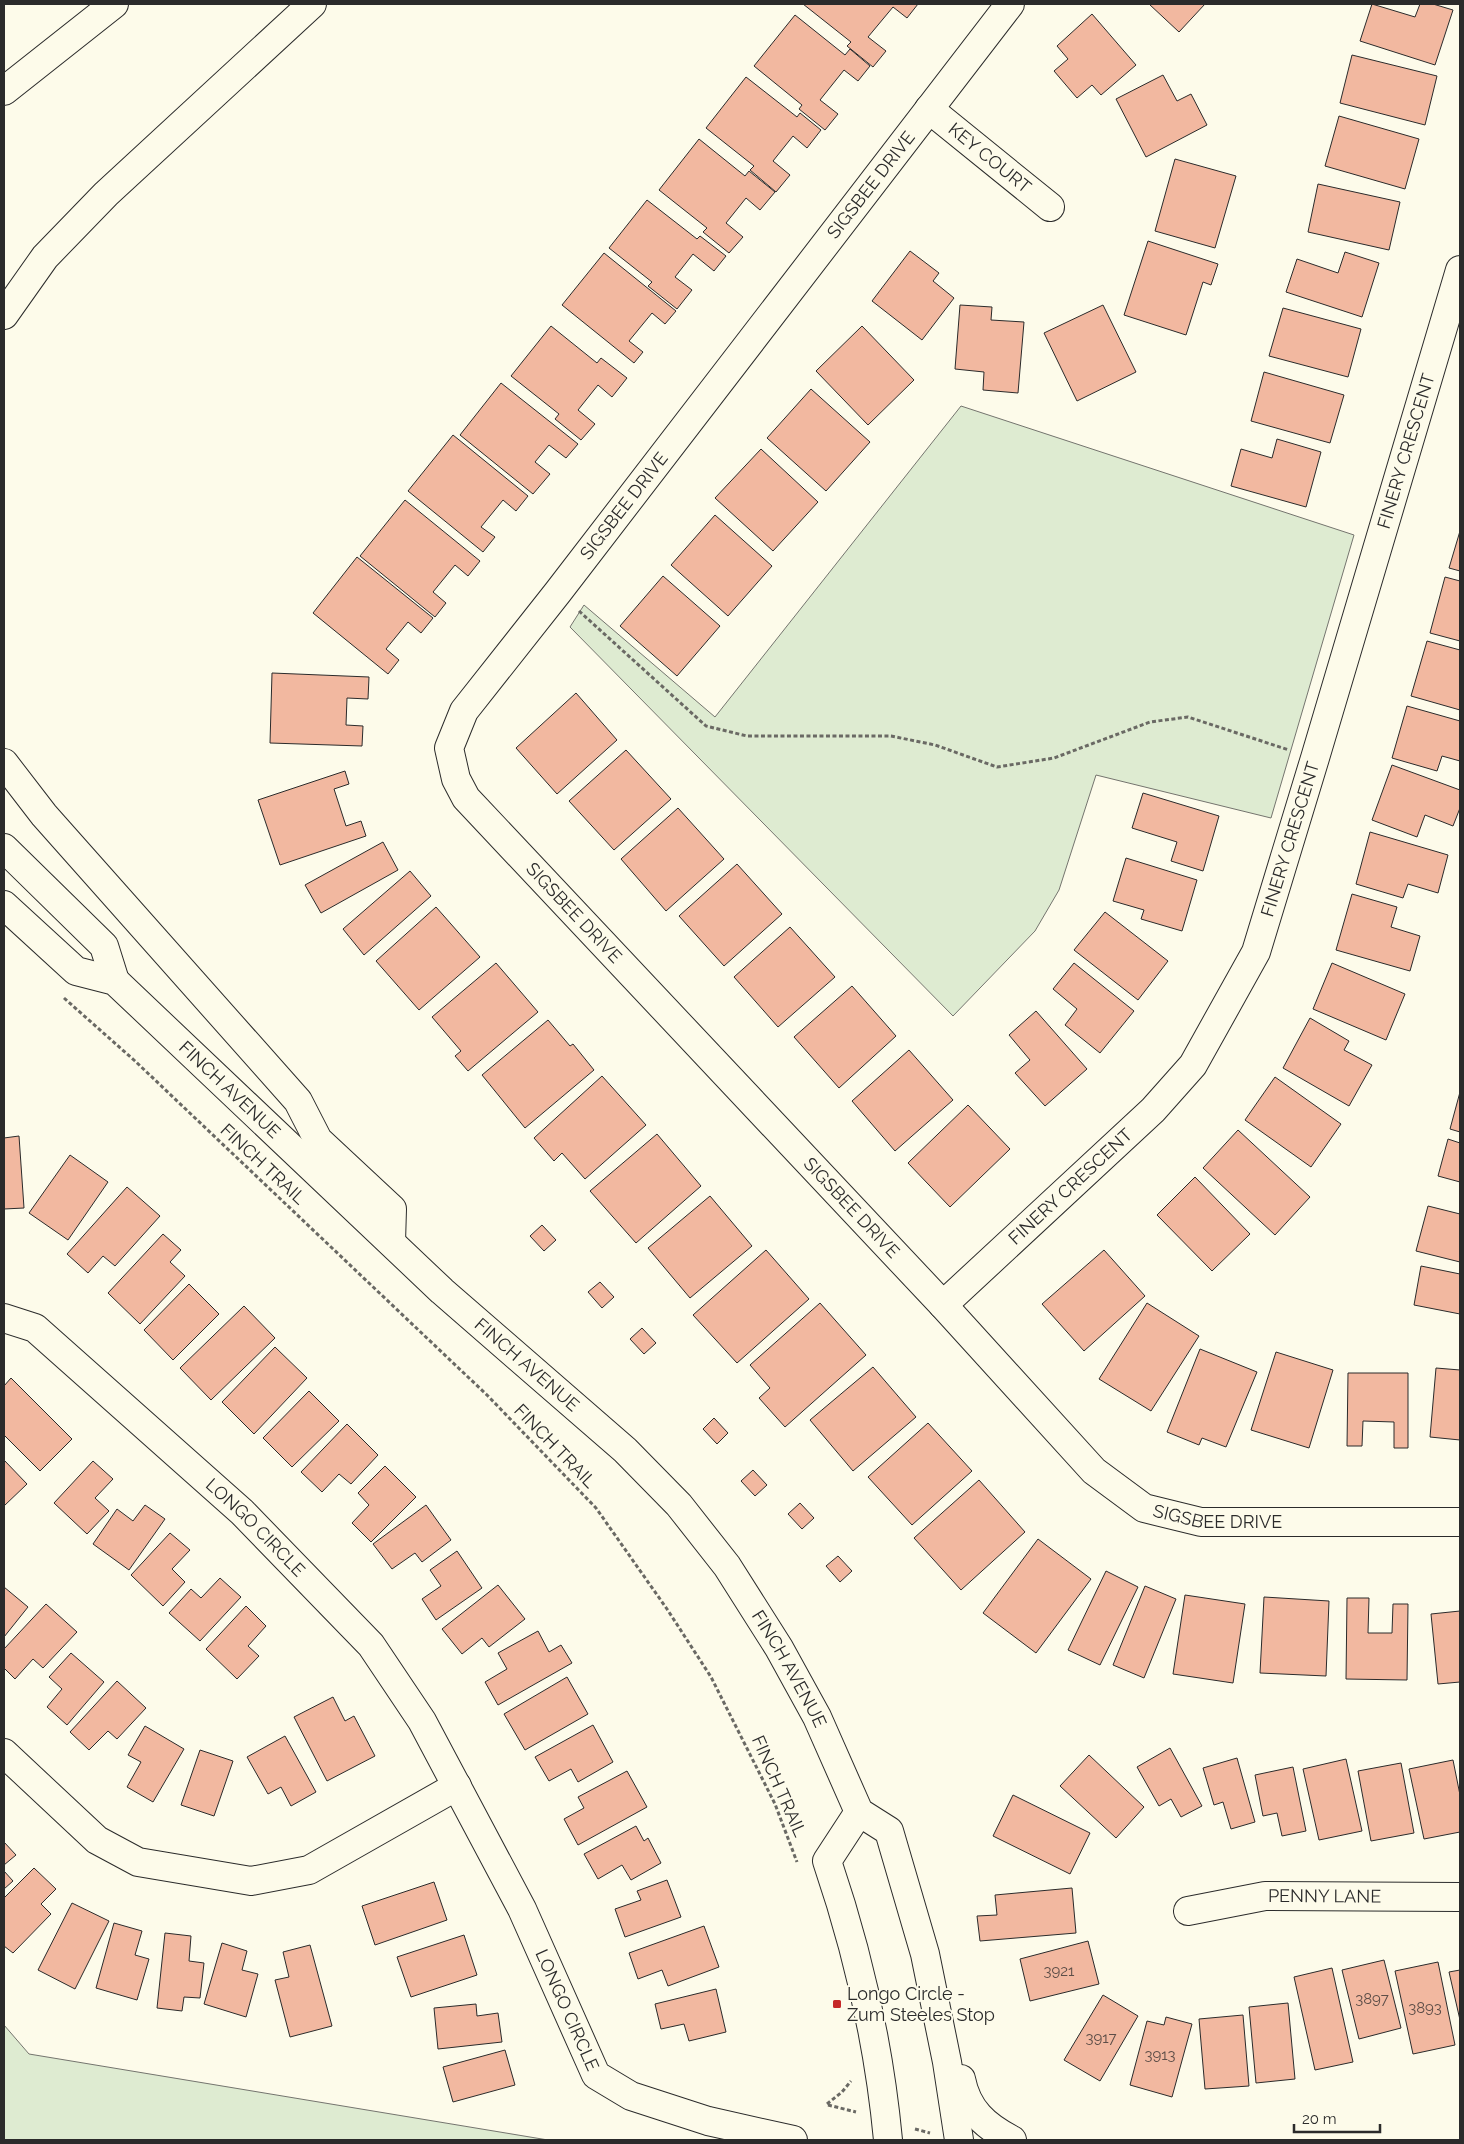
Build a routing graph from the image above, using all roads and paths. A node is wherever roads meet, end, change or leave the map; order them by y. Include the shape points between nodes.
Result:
1 (114, 4) edge
2 (312, 4) edge
3 (1010, 4) edge
4 (4, 91) edge
5 (929, 109) junction
6 (1050, 207) dead end
7 (1460, 270) edge
8 (4, 315) edge
9 (558, 592) junction
10 (1316, 758) junction
11 (4, 763) edge
12 (4, 848) edge
13 (4, 905) edge
14 (115, 981) junction
15 (62, 996) dead end
16 (391, 1242) junction
17 (943, 1305) junction
18 (4, 1318) edge
19 (1460, 1522) edge
20 (4, 1753) edge
21 (457, 1786) junction
22 (860, 1812) junction
23 (798, 1866) dead end
24 (1460, 1897) edge
25 (1188, 1911) dead end
26 (925, 1954) junction
27 (854, 2075) dead end
28 (827, 2104) dead end
29 (793, 2140) edge
30 (888, 2140) edge
31 (959, 2140) edge
32 (1012, 2140) edge

1 - 4 main road
2 - 8 main road via 106,194 45,257
3 - 5 main road, SIGSBEE DRIVE
5 - 6 main road, KEY COURT
5 - 9 main road, SIGSBEE DRIVE
7 - 10 main road, FINERY CRESCENT
9 - 10 path via 706,726 747,736 891,736 935,745 997,767 1054,758 1150,722 1188,717
9 - 17 main road, SIGSBEE DRIVE via 464,711 449,748 456,779 466,798
10 - 17 main road, FINERY CRESCENT via 1256,952 1193,1065 1153,1110
11 - 16 main road via 50,822 298,1102 318,1140 392,1209
12 - 14 main road via 104,946
13 - 14 main road via 76,971
14 - 16 main road, FINCH AVENUE
15 - 23 path, FINCH TRAIL via 135,1061 488,1396 596,1508 711,1677 775,1804
16 - 22 main road, FINCH AVENUE via 442,1291 625,1450 679,1505 727,1566 780,1648 817,1717
17 - 19 main road, SIGSBEE DRIVE via 1094,1471 1144,1508 1201,1522
18 - 21 main road, LONGO CIRCLE via 35,1328 242,1512 294,1563 371,1645 422,1721
20 - 21 main road via 97,1840 138,1862 252,1881 309,1870
21 - 29 main road, LONGO CIRCLE via 522,1909 596,2076 631,2096 700,2118
22 - 26 main road via 889,1831
22 - 30 main road via 827,1861 856,1955 869,2012 882,2082
24 - 25 main road, PENNY LANE via 1264,1896
26 - 31 main road
26 - 32 main road via 937,1965 966,2097 974,2113 995,2131
27 - 28 path via 842,2092

